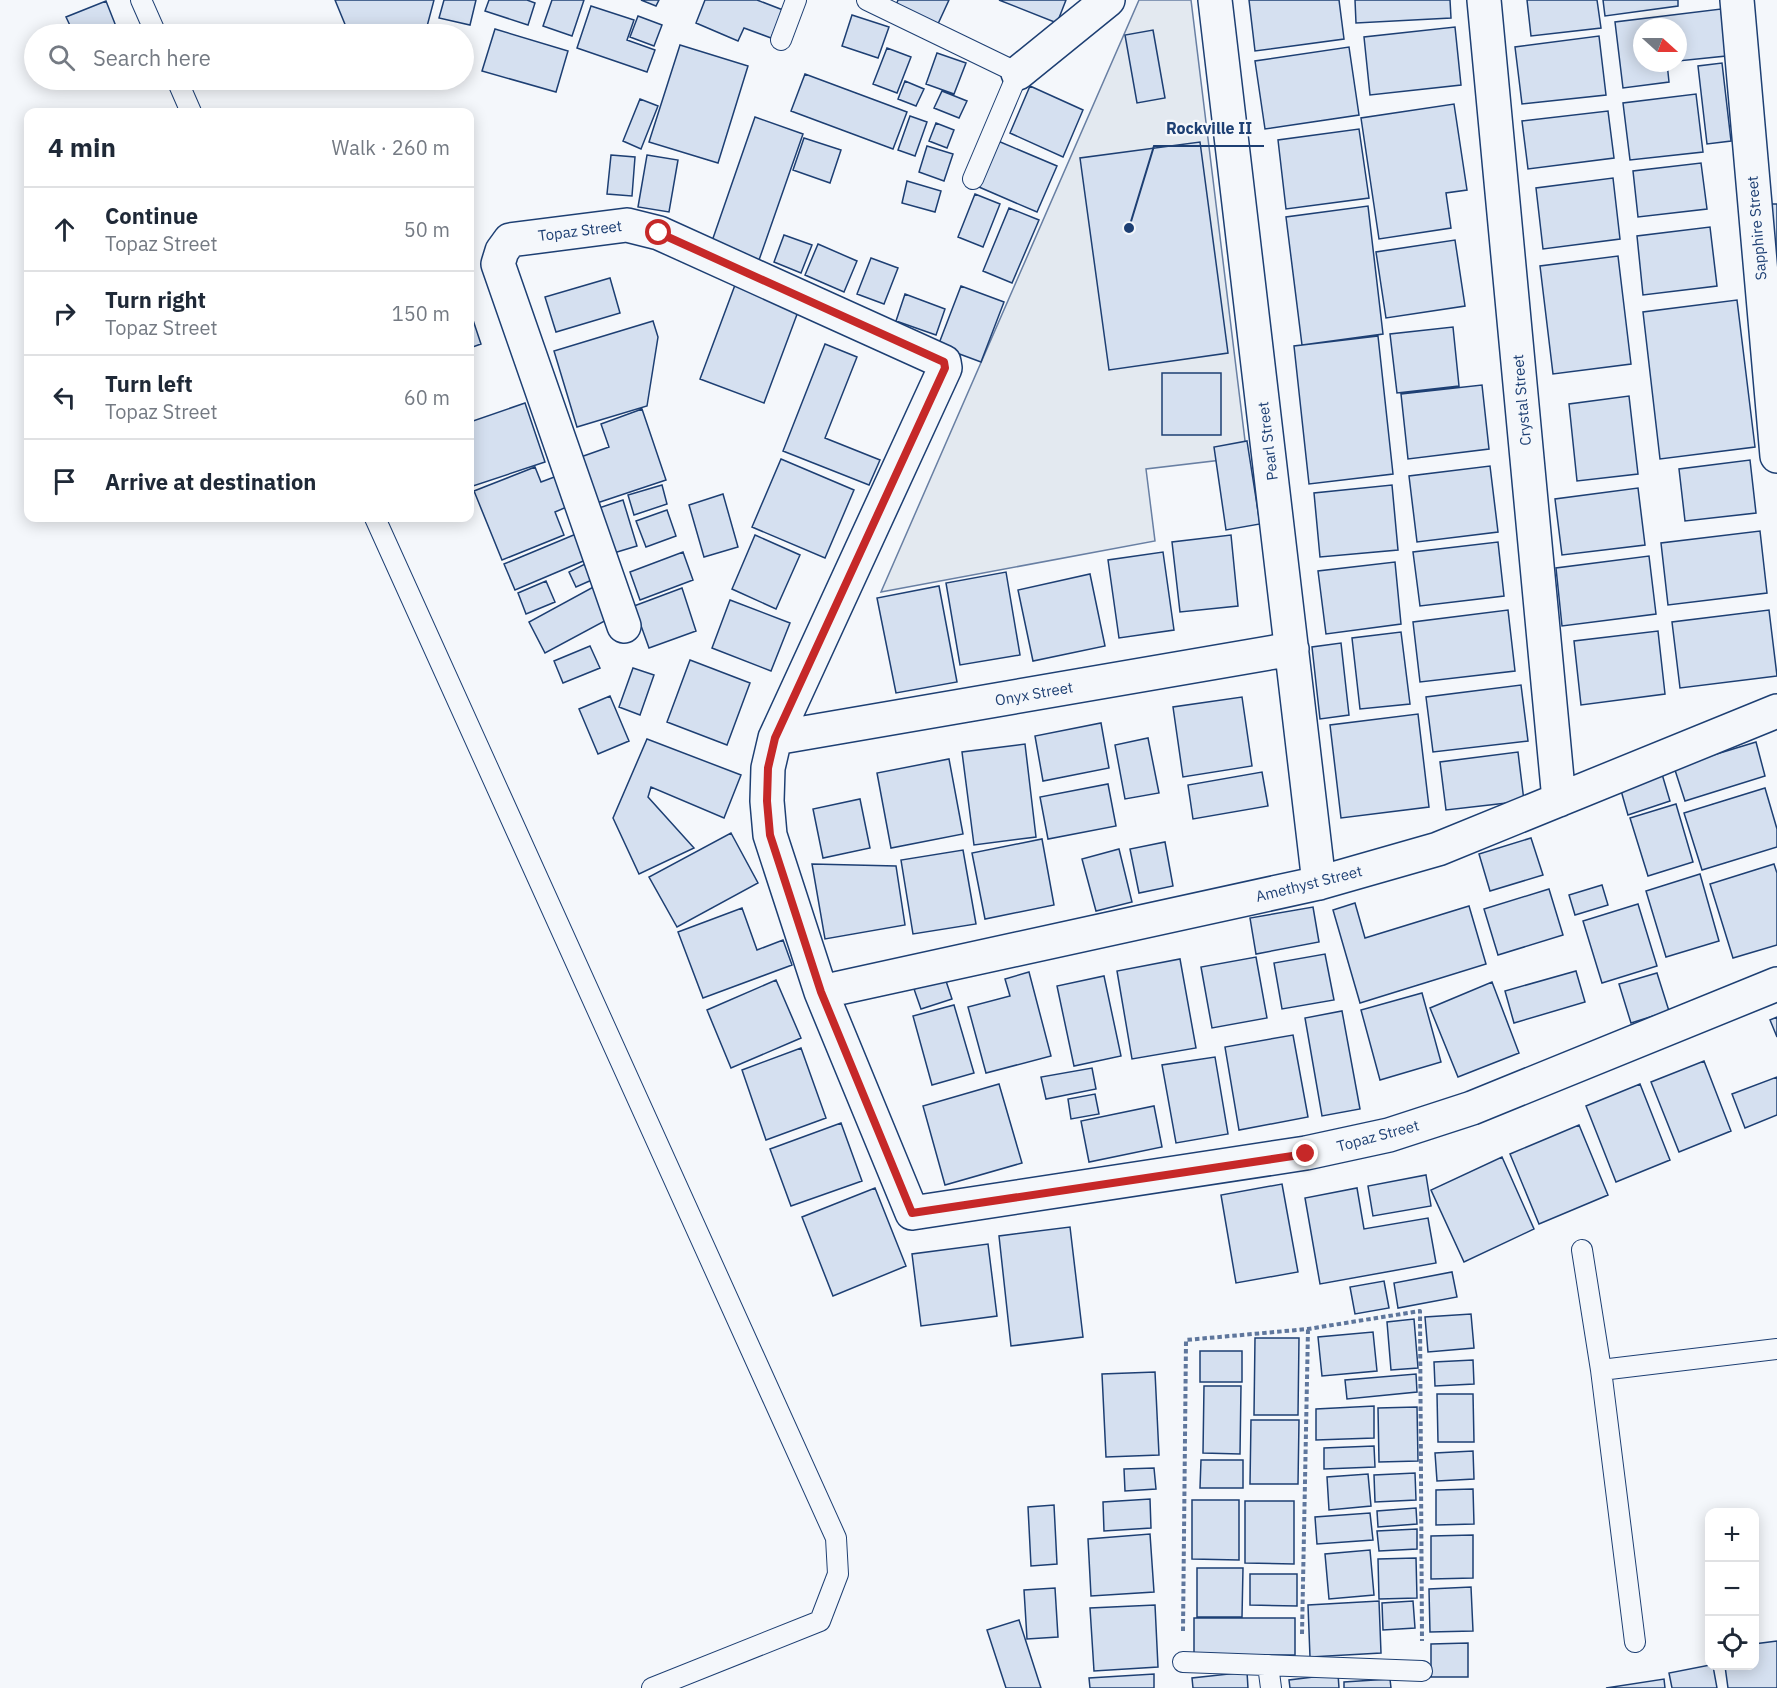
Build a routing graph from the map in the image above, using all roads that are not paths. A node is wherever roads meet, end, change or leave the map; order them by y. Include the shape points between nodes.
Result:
1 (141, 0) edge
2 (796, 0) edge
3 (867, 0) edge
4 (1108, 0) edge
5 (1215, 0) edge
6 (1484, 0) edge
7 (1737, 0) edge
8 (152, 24) edge
9 (781, 40) dead end
10 (1018, 73) junction
11 (181, 90) edge
12 (189, 108) edge
13 (973, 179) dead end
14 (1777, 456) edge
15 (377, 522) edge
16 (624, 626) dead end
17 (1292, 649) junction
18 (1777, 711) edge
19 (775, 738) junction
20 (1559, 800) junction
21 (1319, 883) junction
22 (1777, 984) edge
23 (821, 992) junction
24 (1582, 1250) dead end
25 (1777, 1349) edge
26 (1601, 1370) junction
27 (1635, 1642) dead end
28 (1183, 1662) road end
29 (1269, 1665) junction
30 (1422, 1671) road end
31 (652, 1688) edge
32 (1271, 1688) edge

1 - 8 lane
2 - 9 lane
3 - 10 lane
4 - 10 street
5 - 17 street, Pearl Street
6 - 20 street, Crystal Street
7 - 14 street, Sapphire Street
10 - 13 lane
11 - 12 lane
15 - 31 lane via 836,1538 838,1574 820,1622
16 - 19 street, Topaz Street via 498,264 510,240 627,225 659,233 944,362 945,368
17 - 19 street, Onyx Street
17 - 21 street, Pearl Street
18 - 20 street, Amethyst Street
19 - 23 street, Topaz Street via 768,768 770,835
20 - 21 street, Amethyst Street via 1438,849
21 - 23 street, Amethyst Street
22 - 23 street, Topaz Street via 1472,1108 1389,1135 1306,1154 912,1213
24 - 26 lane
25 - 26 lane
26 - 27 lane
28 - 29 lane
29 - 30 lane
29 - 32 lane

